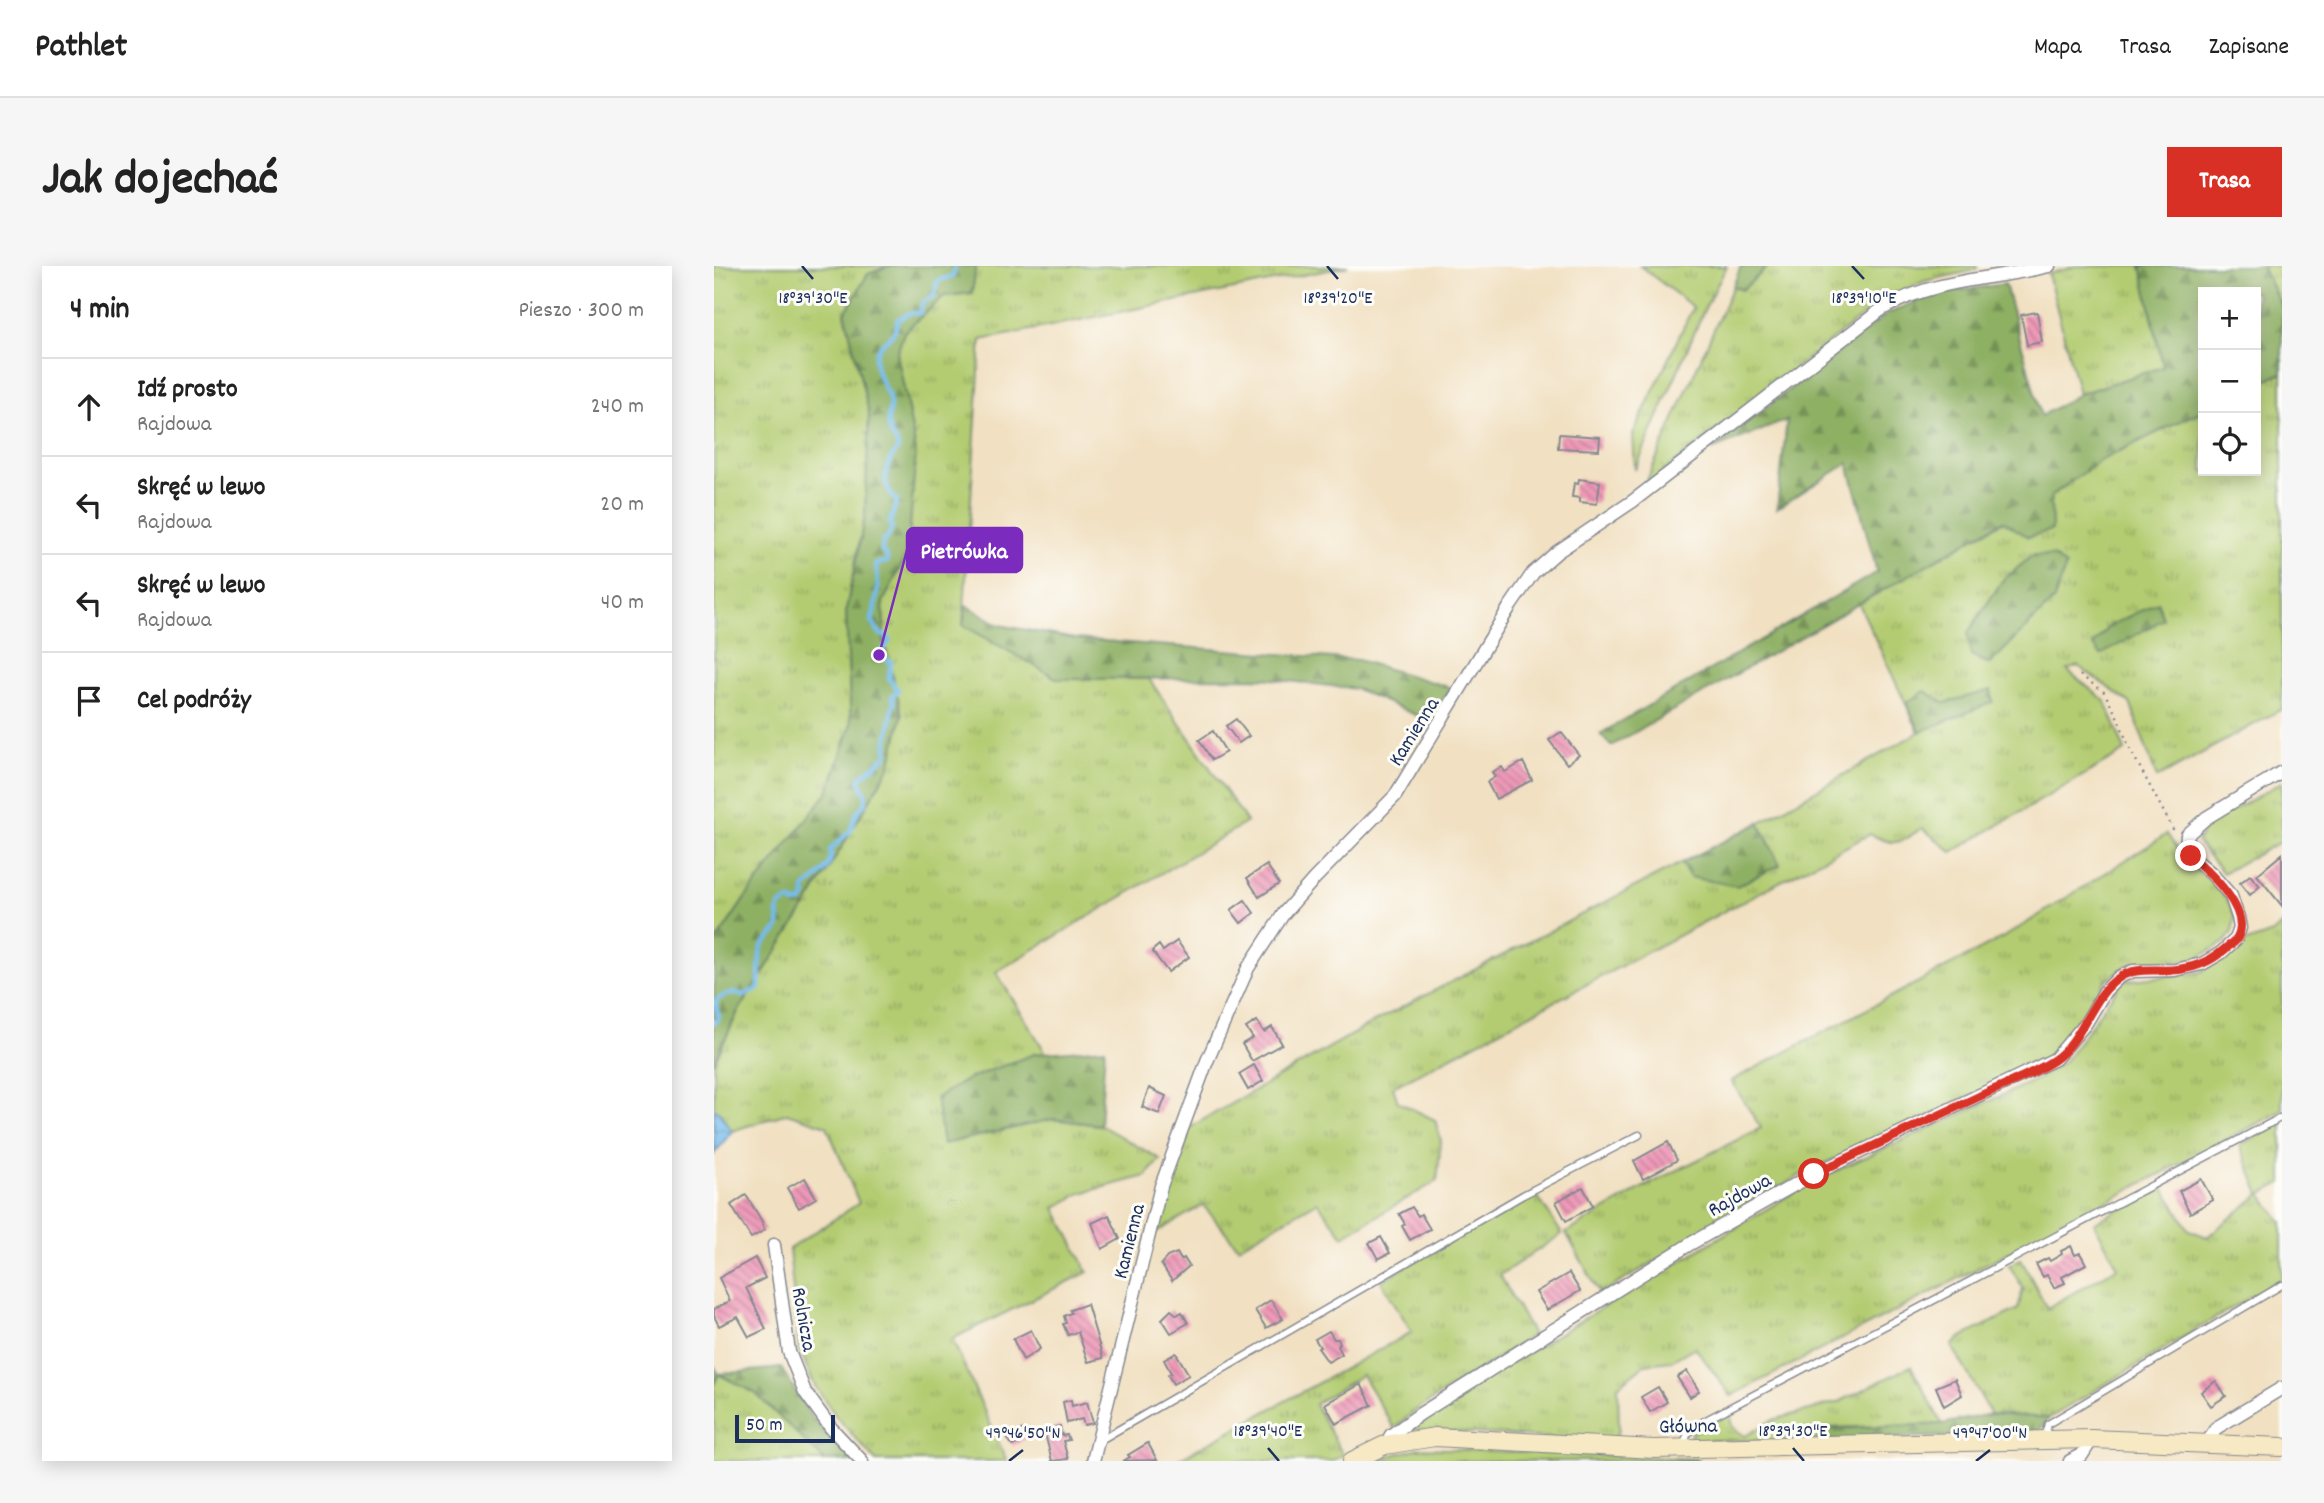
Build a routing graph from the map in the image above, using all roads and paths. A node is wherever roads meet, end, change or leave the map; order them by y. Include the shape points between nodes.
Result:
1 (2049, 266) edge
2 (2080, 675) dead end
3 (2282, 772) edge
4 (2186, 846) junction
5 (2282, 1117) edge
6 (1639, 1135) dead end
7 (775, 1245) dead end
8 (2282, 1285) edge
9 (2282, 1388) edge
10 (2092, 1439) junction
11 (2043, 1440) junction
12 (1098, 1442) junction
13 (1385, 1445) junction
14 (2206, 1445) junction
15 (2282, 1447) edge
16 (1683, 1448) junction
17 (862, 1461) edge
18 (1093, 1461) edge
19 (1352, 1461) edge
20 (2070, 1461) edge

1 - 12 street, Kamienna via 1931,287 1882,309 1533,573 1395,796 1284,913 1248,968 1207,1061 1161,1186
2 - 4 path via 2104,692 2169,823
3 - 4 street via 2206,818 2187,835
4 - 13 street, Rajdowa via 2231,896 2238,917 2236,939 2221,953 2202,964 2133,971 2119,977 2055,1059 1814,1174 1724,1225 1420,1414 1391,1435
5 - 16 lane via 1706,1420 1688,1433
6 - 12 lane via 1523,1195
7 - 17 street, Rolnicza via 789,1352 805,1392
8 - 11 lane via 2048,1424
9 - 14 street via 2216,1428
10 - 11 street, Główna
10 - 14 street, Główna
10 - 20 street via 2082,1455
11 - 16 street, Główna
12 - 18 street, Kamienna
13 - 16 street, Główna via 1435,1437 1612,1449
13 - 19 street, Główna
14 - 15 street, Główna

